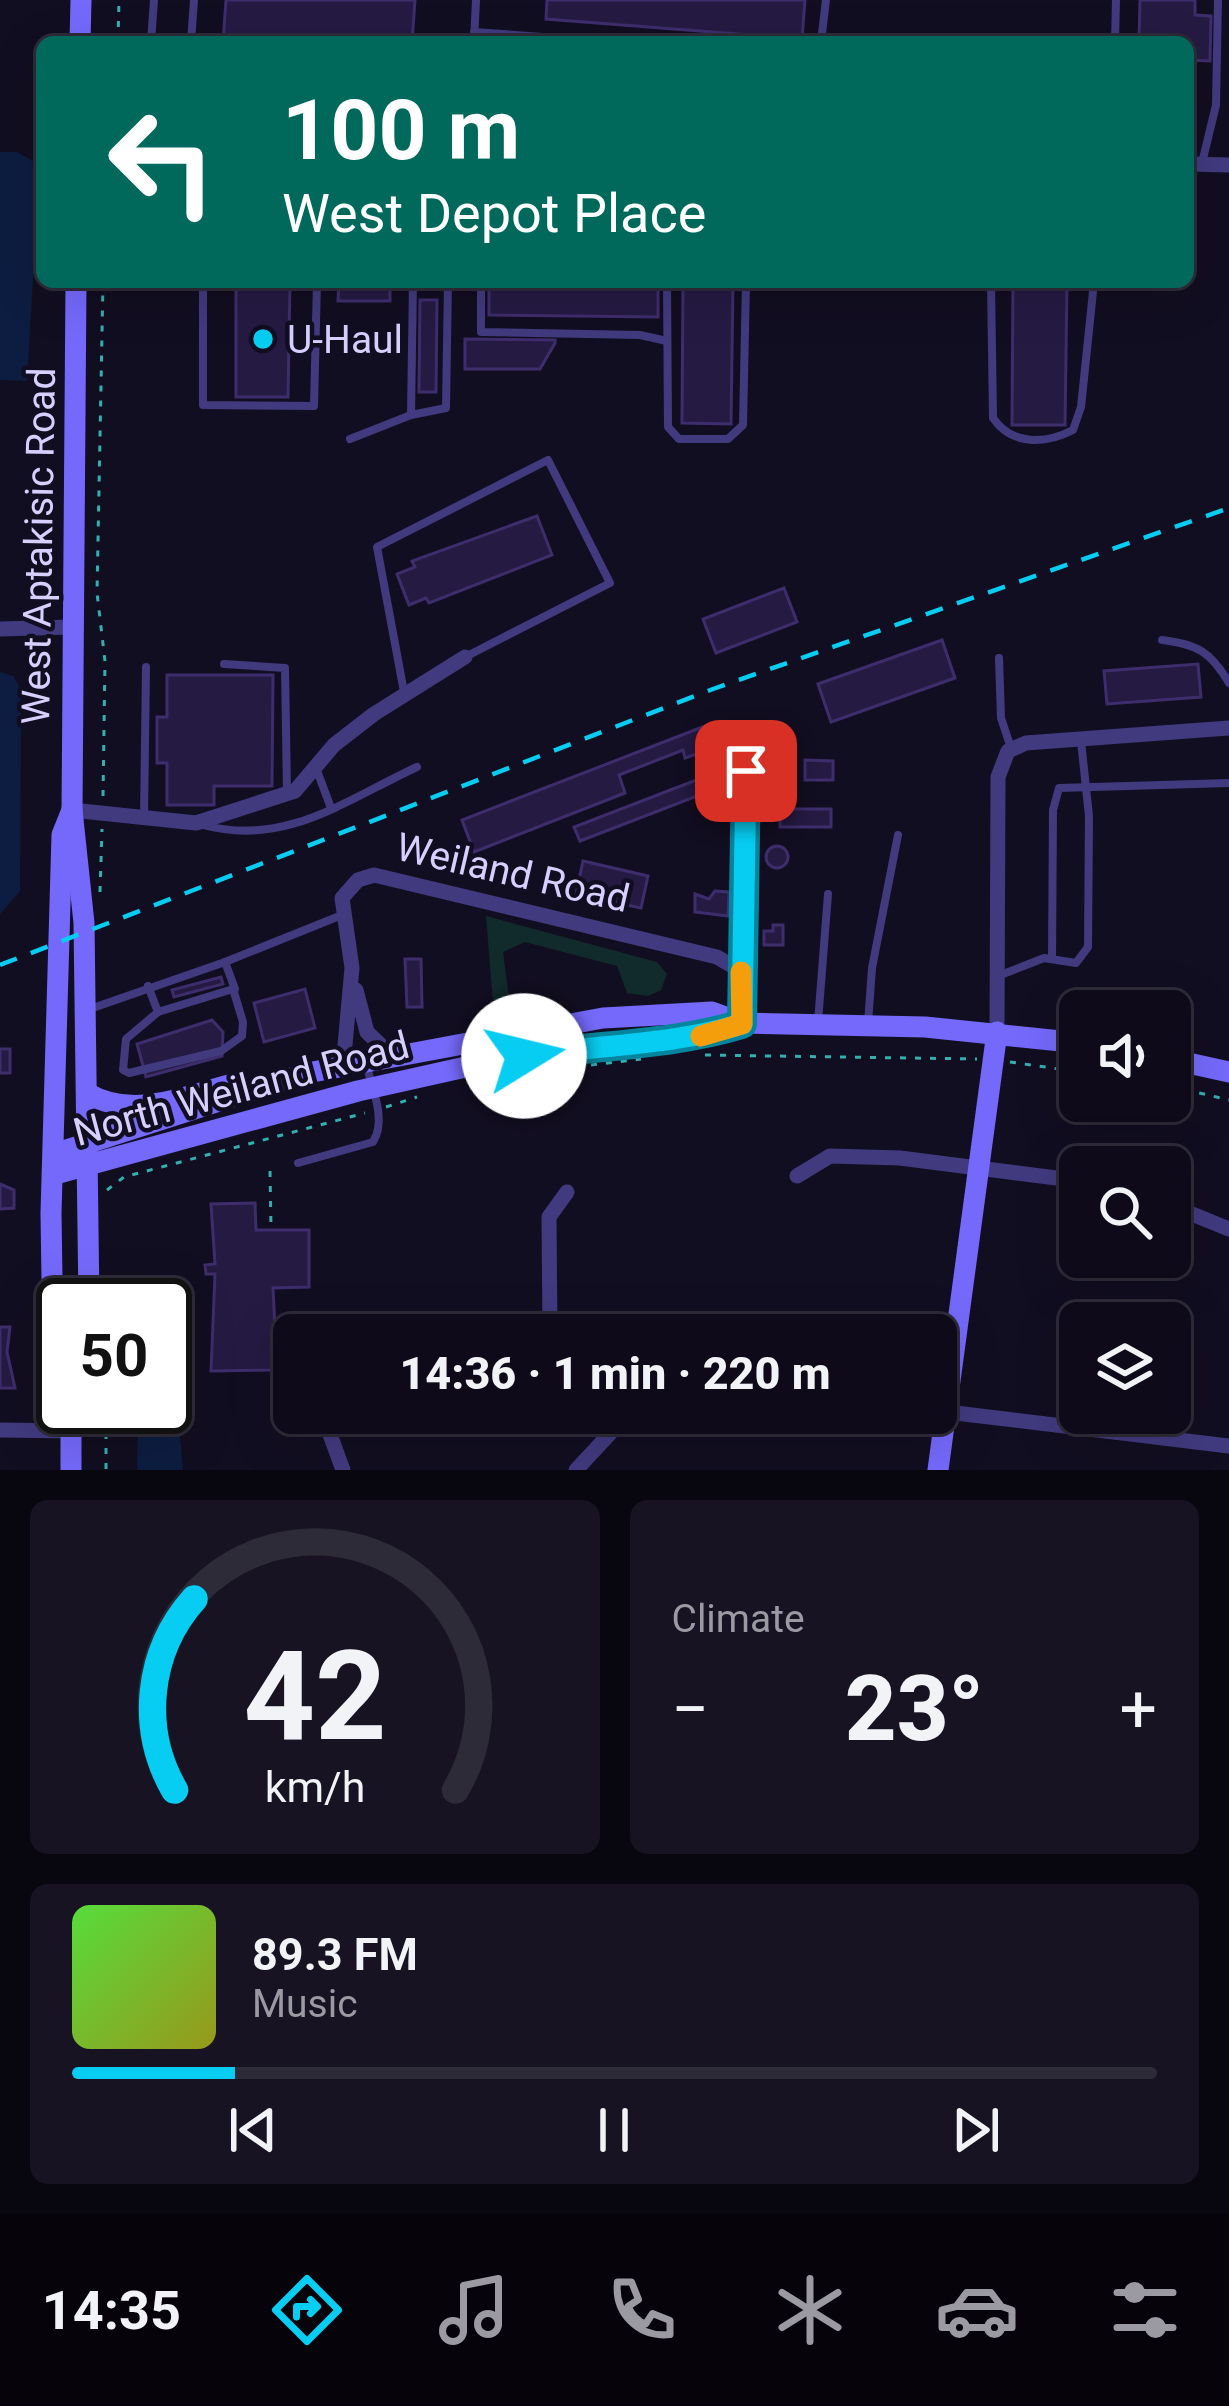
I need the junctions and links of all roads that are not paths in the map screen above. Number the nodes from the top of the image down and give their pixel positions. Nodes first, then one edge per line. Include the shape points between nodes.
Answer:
1 (81, 0) edge
2 (154, 0) edge
3 (194, 0) edge
4 (476, 0) edge
5 (826, 0) edge
6 (1116, 0) edge
7 (1218, 0) edge
8 (80, 36) edge
9 (151, 36) edge
10 (191, 36) edge
11 (474, 36) edge
12 (822, 36) edge
13 (1115, 36) edge
14 (1195, 165) edge
15 (1229, 165) edge
16 (76, 288) edge
17 (203, 288) edge
18 (317, 288) edge
19 (413, 288) edge
20 (448, 288) edge
21 (482, 288) edge
22 (667, 288) edge
23 (746, 288) edge
24 (991, 288) edge
25 (1093, 288) edge
26 (667, 341) junction
27 (411, 415) junction
28 (350, 439) dead end
29 (72, 627) junction
30 (0, 629) edge
31 (1162, 640) dead end
32 (465, 656) joint
33 (999, 658) dead end
34 (224, 664) dead end
35 (146, 667) dead end
36 (1229, 683) edge
37 (404, 695) junction
38 (1229, 728) edge
39 (1081, 739) junction
40 (1012, 749) junction
41 (315, 767) junction
42 (417, 767) dead end
43 (746, 771) dead end
44 (1086, 783) junction
45 (1229, 783) edge
46 (286, 793) junction
47 (331, 808) junction
48 (72, 810) junction
49 (144, 819) junction
50 (196, 823) junction
51 (898, 835) dead end
52 (828, 894) dead end
53 (343, 914) junction
54 (1052, 959) junction
55 (225, 962) junction
56 (352, 968) junction
57 (741, 971) junction
58 (997, 976) junction
59 (148, 986) junction
60 (233, 989) junction
61 (86, 1010) junction
62 (158, 1012) junction
63 (742, 1024) junction
64 (817, 1024) junction
65 (867, 1025) junction
66 (997, 1032) junction
67 (1059, 1040) edge
68 (394, 1058) junction
69 (367, 1064) junction
70 (1191, 1064) edge
71 (343, 1067) junction
72 (1229, 1072) edge
73 (87, 1093) junction
74 (375, 1098) junction
75 (86, 1156) junction
76 (298, 1163) dead end
77 (56, 1164) junction
78 (978, 1168) junction
79 (797, 1176) dead end
80 (1059, 1178) edge
81 (567, 1192) dead end
82 (1191, 1214) edge
83 (1229, 1229) edge
84 (52, 1278) edge
85 (88, 1278) edge
86 (550, 1314) edge
87 (955, 1314) edge
88 (957, 1413) edge
89 (0, 1430) edge
90 (36, 1430) edge
91 (71, 1434) edge
92 (330, 1434) edge
93 (939, 1434) edge
94 (604, 1435) edge
95 (1229, 1445) edge
96 (71, 1470) edge
97 (343, 1470) edge
98 (576, 1470) edge
99 (938, 1470) edge

1 - 8 main road
2 - 9 lane
3 - 10 lane
4 - 11 lane
5 - 12 lane
6 - 13 lane
7 - 14 lane via 1216,105
14 - 15 street
16 - 29 main road, West Aptakisic Road
17 - 18 lane via 203,405 314,406
19 - 27 lane
20 - 27 lane via 446,408
21 - 26 lane via 481,332
22 - 26 lane
23 - 26 lane via 738,436 671,433
24 - 25 lane via 993,418 1020,439 1052,440 1073,430 1081,407
27 - 28 lane
29 - 30 street
29 - 48 main road, West Aptakisic Road
31 - 36 lane via 1211,654
32 - 37 street
32 - 37 lane via 610,583 548,460 377,547
33 - 40 lane via 1001,718
34 - 46 lane via 285,668
35 - 49 lane
37 - 41 street
38 - 39 street
39 - 40 street
39 - 44 lane
40 - 58 street via 998,777
41 - 46 street
41 - 47 lane
42 - 47 lane
43 - 57 street
44 - 45 lane
44 - 54 lane via 1054,794
44 - 54 lane via 1088,947 1076,963
46 - 50 street
47 - 50 lane via 268,833
48 - 49 street
48 - 61 main road, West Aptakisic Road
48 - 77 main road, West Aptakisic Road via 62,835
49 - 50 street
51 - 65 lane
52 - 64 lane
53 - 55 lane
53 - 56 street
53 - 57 street, Weiland Road via 342,898 358,880 392,876 717,956
54 - 58 lane
55 - 59 lane
55 - 60 lane
56 - 68 street via 362,1022
56 - 71 street
57 - 63 street
58 - 66 street
59 - 61 lane
59 - 62 lane
60 - 62 lane
60 - 62 lane via 242,1036 221,1051 129,1073 121,1064 126,1039
61 - 73 main road, West Aptakisic Road
63 - 64 main road
63 - 68 main road, North Weiland Road via 712,1012 665,1012
63 - 74 main road, North Weiland Road via 699,1037 615,1042
64 - 65 main road
65 - 66 main road
66 - 67 main road
66 - 78 main road
68 - 69 main road, North Weiland Road
69 - 71 main road, North Weiland Road
69 - 74 lane
70 - 72 main road
71 - 73 main road via 312,1063 138,1108 108,1106
71 - 75 main road, North Weiland Road via 307,1072
73 - 75 main road, West Aptakisic Road
74 - 75 main road, North Weiland Road
74 - 76 lane via 373,1142
75 - 77 main road, North Weiland Road
75 - 85 main road, West Aptakisic Road
77 - 84 main road, West Aptakisic Road
78 - 79 street via 830,1156
78 - 80 street
78 - 87 main road
81 - 86 street via 549,1216
82 - 83 street
88 - 95 street
89 - 90 street
91 - 96 main road, West Aptakisic Road
92 - 97 street
93 - 99 main road
94 - 98 street

